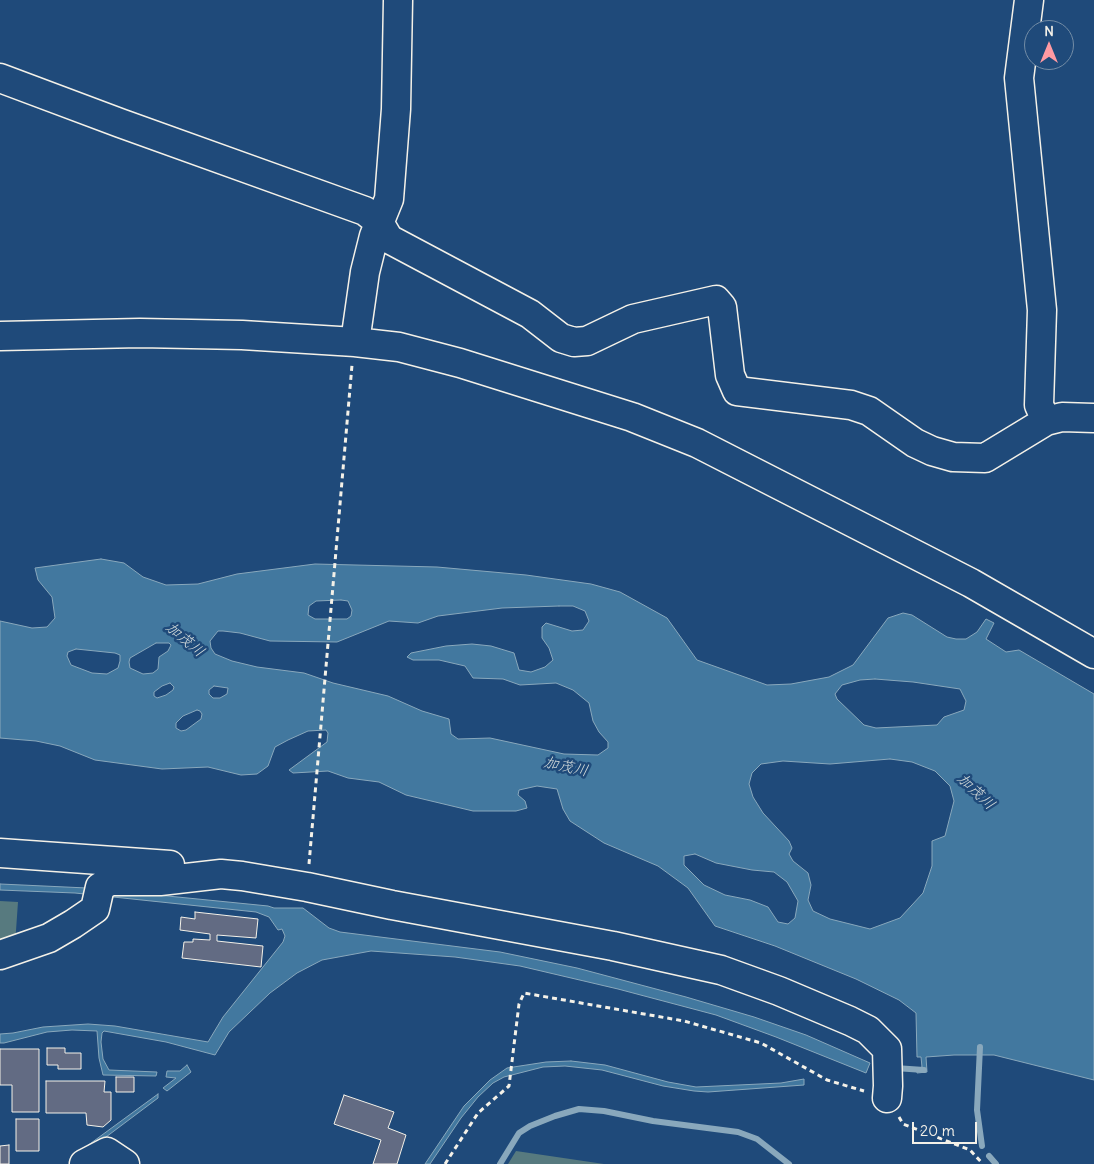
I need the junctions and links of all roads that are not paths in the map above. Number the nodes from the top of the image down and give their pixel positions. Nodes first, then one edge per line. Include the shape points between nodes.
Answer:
1 (398, 0) edge
2 (1029, 0) edge
3 (0, 78) edge
4 (379, 222) junction
5 (0, 336) edge
6 (354, 352) junction
7 (1094, 418) edge
8 (1046, 420) junction
9 (1094, 654) edge
10 (0, 853) edge
11 (221, 874) junction
12 (0, 955) edge
13 (886, 1098) road end
14 (84, 1164) edge
15 (125, 1164) edge

1 - 4 street via 396,109 389,199
2 - 8 street via 1019,78 1042,310 1039,405
3 - 4 street via 365,212
4 - 6 street via 365,272
4 - 8 street via 389,239 530,314 561,338 574,342 587,341 634,319 716,300 722,307 730,375 737,391 850,405 869,412 932,451 953,457 985,458
5 - 6 street via 242,335
6 - 9 street via 399,347 632,416 697,443 971,582
7 - 8 street via 1062,416
10 - 11 street via 182,865
11 - 12 street via 160,881 110,881 100,887 95,910 49,938
11 - 13 street via 307,887 721,970 780,990 868,1030 887,1049
14 - 15 street via 107,1152

